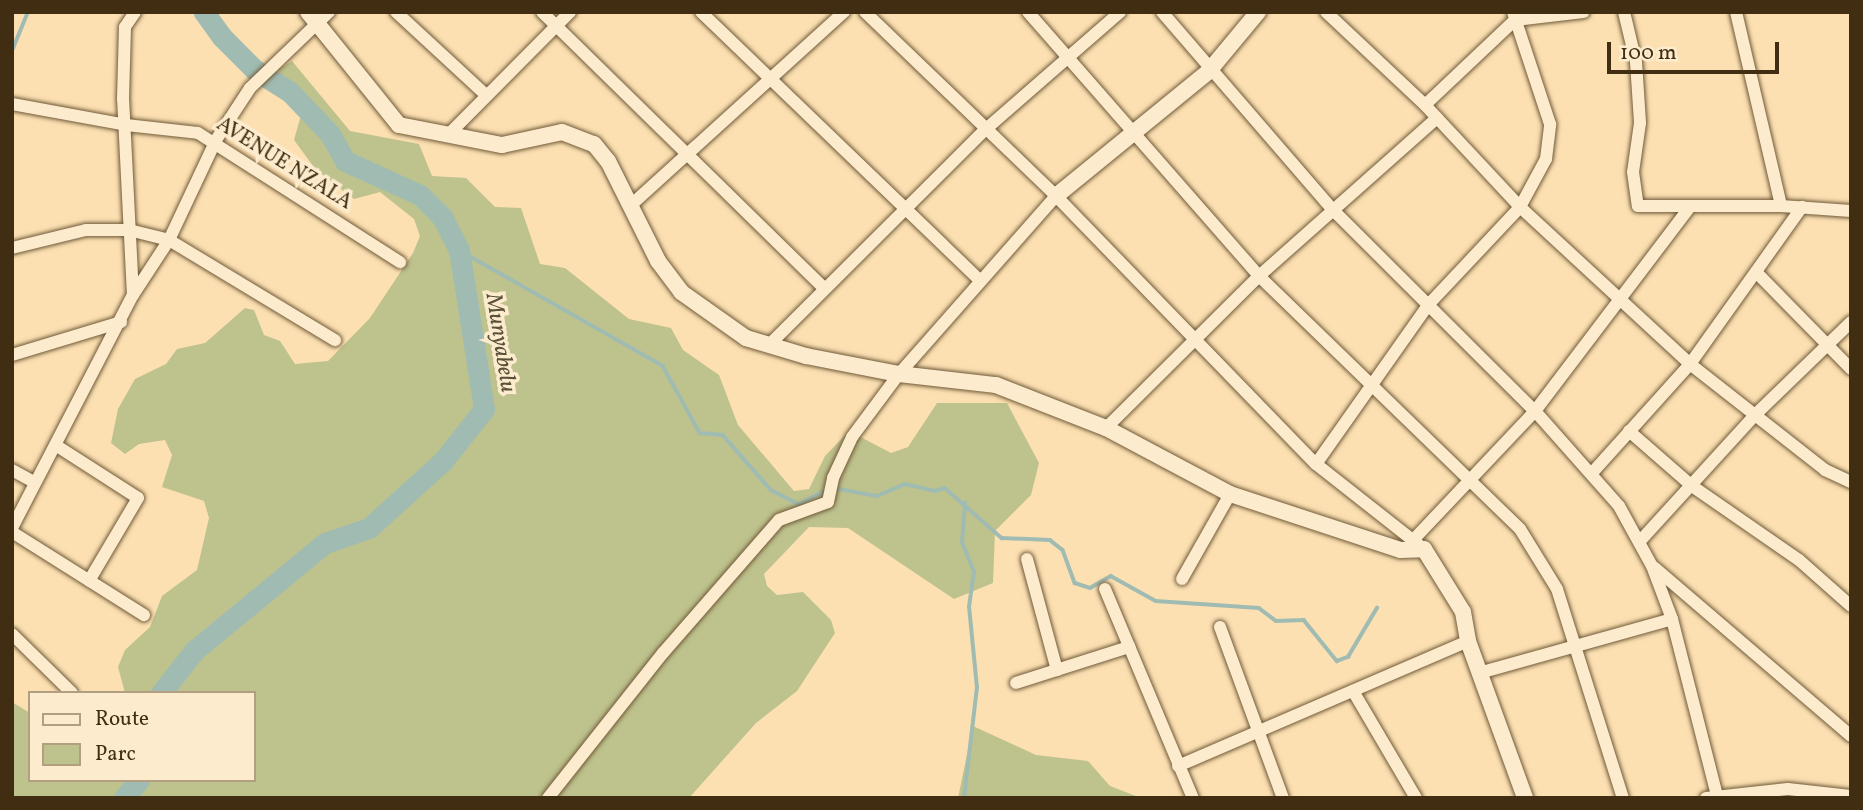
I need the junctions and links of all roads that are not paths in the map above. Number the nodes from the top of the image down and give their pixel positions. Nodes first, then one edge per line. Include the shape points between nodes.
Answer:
1 (135, 12) edge
2 (396, 12) edge
3 (542, 12) edge
4 (570, 12) edge
5 (701, 12) edge
6 (844, 12) edge
7 (865, 12) edge
8 (1028, 12) edge
9 (1120, 12) edge
10 (1162, 12) edge
11 (1258, 12) edge
12 (1326, 12) edge
13 (1584, 12) edge
14 (1624, 12) edge
15 (1736, 12) edge
16 (318, 16) edge
17 (1514, 16) edge
18 (556, 26) junction
19 (1067, 57) junction
20 (1209, 71) junction
21 (771, 80) junction
22 (485, 94) junction
23 (12, 104) edge
24 (1425, 105) junction
25 (1437, 118) junction
26 (126, 125) junction
27 (986, 129) junction
28 (1134, 135) junction
29 (447, 136) junction
30 (216, 140) junction
31 (688, 153) junction
32 (1056, 196) junction
33 (630, 206) junction
34 (1520, 206) junction
35 (1781, 206) junction
36 (1802, 207) junction
37 (1689, 208) junction
38 (908, 210) junction
39 (1333, 210) junction
40 (1851, 211) edge
41 (129, 230) junction
42 (169, 240) junction
43 (12, 248) edge
44 (400, 262) dead end
45 (1756, 272) junction
46 (1259, 276) junction
47 (978, 279) junction
48 (824, 288) junction
49 (133, 295) junction
50 (1620, 299) junction
51 (1429, 304) junction
52 (121, 322) junction
53 (1851, 322) edge
54 (335, 340) dead end
55 (1194, 340) junction
56 (1827, 344) junction
57 (768, 346) junction
58 (14, 350) edge
59 (1690, 364) junction
60 (1851, 369) edge
61 (899, 374) junction
62 (1369, 382) junction
63 (1535, 411) junction
64 (1755, 415) junction
65 (1106, 428) junction
66 (1629, 431) junction
67 (57, 446) junction
68 (1316, 464) junction
69 (12, 470) edge
70 (1592, 473) junction
71 (1470, 477) junction
72 (35, 482) junction
73 (1851, 482) edge
74 (1692, 485) junction
75 (1230, 494) junction
76 (12, 530) edge
77 (1640, 541) junction
78 (1420, 543) junction
79 (1027, 559) dead end
80 (1652, 566) junction
81 (1182, 579) dead end
82 (89, 581) junction
83 (1105, 589) dead end
84 (1851, 606) edge
85 (144, 615) dead end
86 (1672, 619) junction
87 (1220, 627) dead end
88 (12, 634) edge
89 (1468, 640) junction
90 (1577, 645) junction
91 (1129, 647) junction
92 (1057, 670) junction
93 (1479, 673) junction
94 (1016, 683) dead end
95 (70, 691) edge
96 (1353, 691) junction
97 (1258, 732) junction
98 (1851, 736) edge
99 (1178, 766) junction
100 (1851, 796) edge
101 (1711, 797) edge
102 (548, 798) edge
103 (1193, 798) edge
104 (1283, 798) edge
105 (1416, 798) edge
106 (1525, 798) edge
107 (1623, 798) edge

1 - 26 street via 124,27
2 - 22 street
3 - 18 street
4 - 18 street
5 - 21 street
6 - 21 street
7 - 27 street
8 - 19 street
9 - 19 street
10 - 20 street
11 - 20 street
12 - 24 street
13 - 17 street
14 - 37 street via 1636,62 1640,123 1633,172 1638,206
15 - 35 street
16 - 29 street via 399,125
16 - 30 street via 263,74
17 - 24 street
17 - 34 street via 1551,139 1546,159
18 - 22 street
18 - 31 street
19 - 27 street
19 - 28 street
20 - 28 street
20 - 39 street
21 - 31 street
21 - 38 street
22 - 29 street
23 - 26 street, AVENUE NZALA
24 - 25 street
25 - 34 street
25 - 39 street
26 - 30 street, AVENUE NZALA via 198,133
26 - 41 street
27 - 32 street
27 - 38 street
28 - 32 street
28 - 46 street
29 - 33 street via 502,145 562,132 594,144 608,161
30 - 42 street
30 - 44 street, AVENUE NZALA
31 - 33 street
31 - 48 street
32 - 47 street
32 - 55 street
33 - 57 street via 658,261 681,292 727,326
34 - 50 street
34 - 51 street
35 - 36 street
35 - 37 street
36 - 40 street
36 - 45 street
37 - 50 street
38 - 47 street
38 - 48 street
39 - 46 street
39 - 51 street
41 - 42 street
41 - 43 street via 86,230
41 - 49 street
42 - 49 street
42 - 54 street
45 - 56 street
45 - 59 street
46 - 55 street
46 - 62 street
47 - 61 street
48 - 57 street
49 - 52 street
50 - 59 street
50 - 63 street
51 - 62 street
51 - 63 street
52 - 58 street
52 - 67 street
53 - 56 street
55 - 65 street
55 - 68 street
56 - 60 street
56 - 64 street
57 - 61 street
59 - 64 street
59 - 66 street
61 - 65 street via 996,385
61 - 102 street via 852,437 833,478 828,502 779,520 663,653
62 - 68 street
62 - 71 street
63 - 70 street
63 - 71 street
64 - 73 street via 1825,470
64 - 74 street
65 - 75 street
66 - 70 street
66 - 74 street
67 - 72 street
67 - 82 street via 138,498
68 - 78 street
69 - 72 street
70 - 77 street
71 - 78 street
71 - 90 street via 1520,529 1557,589
72 - 76 street
74 - 77 street
74 - 84 street via 1798,560
75 - 78 street via 1400,550
75 - 81 street
76 - 82 street
77 - 80 street
78 - 89 street via 1463,612
79 - 92 street
80 - 86 street
80 - 98 street
82 - 85 street
83 - 91 street
86 - 90 street
86 - 101 street
87 - 97 street
88 - 95 street
89 - 93 street
89 - 96 street
90 - 93 street
90 - 107 street
91 - 92 street
91 - 99 street
92 - 94 street
93 - 106 street
96 - 97 street
96 - 105 street
97 - 99 street
97 - 104 street
99 - 103 street
100 - 101 street via 1788,789

